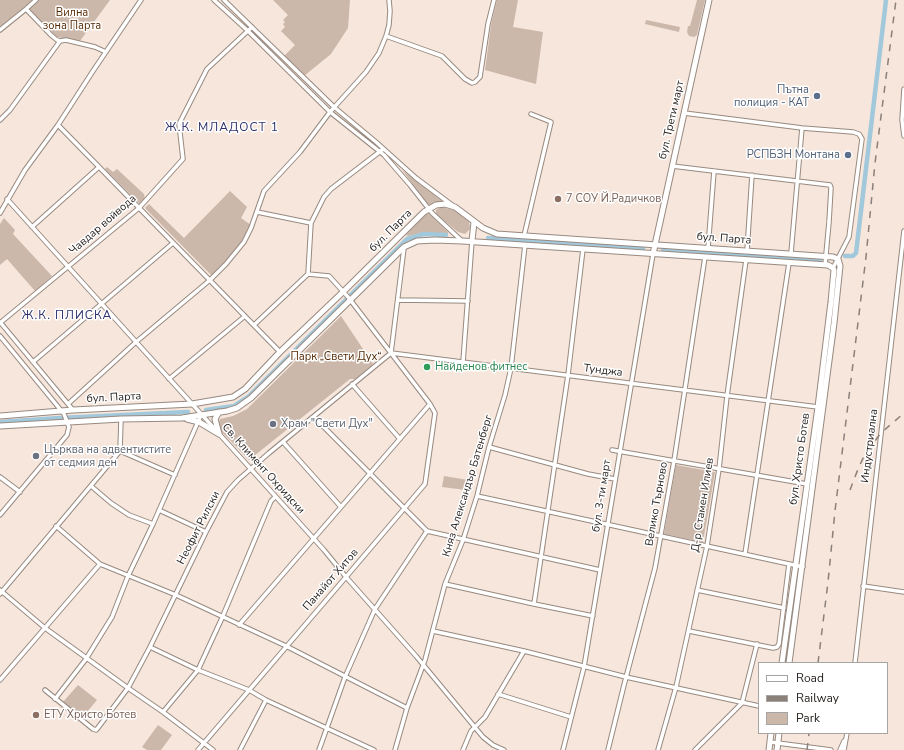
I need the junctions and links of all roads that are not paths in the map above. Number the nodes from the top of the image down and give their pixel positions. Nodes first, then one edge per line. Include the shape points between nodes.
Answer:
1 (36, 0) edge
2 (141, 0) edge
3 (214, 0) edge
4 (224, 0) edge
5 (389, 0) edge
6 (494, 0) edge
7 (709, 0) edge
8 (26, 9) junction
9 (252, 27) junction
10 (0, 30) edge
11 (248, 31) junction
12 (386, 36) junction
13 (60, 41) junction
14 (106, 52) junction
15 (904, 89) edge
16 (334, 107) junction
17 (330, 112) junction
18 (684, 113) junction
19 (531, 114) dead end
20 (0, 120) edge
21 (58, 125) junction
22 (802, 128) junction
23 (904, 136) edge
24 (384, 148) junction
25 (380, 152) junction
26 (672, 166) junction
27 (99, 167) junction
28 (714, 171) junction
29 (752, 175) junction
30 (798, 181) junction
31 (7, 199) junction
32 (455, 207) junction
33 (139, 208) junction
34 (428, 209) junction
35 (257, 212) junction
36 (0, 213) edge
37 (474, 222) junction
38 (311, 223) junction
39 (32, 227) junction
40 (473, 230) junction
41 (904, 230) edge
42 (524, 236) junction
43 (462, 241) junction
44 (472, 241) junction
45 (173, 243) junction
46 (654, 244) junction
47 (525, 245) junction
48 (404, 247) junction
49 (708, 248) junction
50 (583, 249) junction
51 (747, 251) junction
52 (652, 254) junction
53 (791, 254) junction
54 (826, 256) junction
55 (705, 257) junction
56 (838, 259) junction
57 (746, 260) junction
58 (789, 262) junction
59 (825, 265) junction
60 (68, 267) junction
61 (833, 268) junction
62 (308, 274) junction
63 (210, 280) junction
64 (344, 292) junction
65 (349, 299) junction
66 (398, 300) junction
67 (468, 301) junction
68 (101, 304) junction
69 (245, 316) junction
70 (0, 322) edge
71 (254, 325) junction
72 (0, 336) edge
73 (136, 342) junction
74 (280, 352) junction
75 (391, 353) junction
76 (33, 362) junction
77 (464, 362) junction
78 (511, 368) junction
79 (568, 376) junction
80 (169, 379) junction
81 (631, 383) junction
82 (352, 384) junction
83 (684, 390) junction
84 (727, 396) junction
85 (768, 401) junction
86 (68, 404) junction
87 (192, 404) junction
88 (430, 404) junction
89 (815, 407) junction
90 (73, 410) junction
91 (63, 412) junction
92 (219, 412) junction
93 (201, 415) junction
94 (0, 416) edge
95 (314, 416) junction
96 (182, 418) junction
97 (121, 419) junction
98 (67, 420) junction
99 (199, 422) junction
100 (0, 426) edge
101 (218, 434) junction
102 (400, 439) junction
103 (283, 442) junction
104 (489, 447) junction
105 (612, 450) dead end
106 (120, 451) junction
107 (620, 452) junction
108 (674, 461) junction
109 (554, 464) junction
110 (719, 469) junction
111 (250, 470) junction
112 (370, 474) junction
113 (175, 475) junction
114 (756, 475) junction
115 (0, 477) edge
116 (615, 479) junction
117 (807, 484) junction
118 (91, 486) junction
119 (20, 492) junction
120 (476, 496) junction
121 (276, 497) junction
122 (341, 507) junction
123 (404, 508) junction
124 (159, 510) junction
125 (547, 511) junction
126 (0, 515) edge
127 (153, 524) junction
128 (608, 524) junction
129 (56, 526) junction
130 (427, 531) junction
131 (206, 532) junction
132 (661, 536) junction
133 (314, 539) junction
134 (463, 540) junction
135 (707, 546) junction
136 (745, 554) junction
137 (540, 556) junction
138 (100, 564) junction
139 (789, 564) junction
140 (796, 565) junction
141 (803, 566) junction
142 (600, 570) junction
143 (128, 576) junction
144 (346, 578) junction
145 (446, 584) junction
146 (864, 586) junction
147 (697, 590) junction
148 (1, 592) edge
149 (904, 592) edge
150 (176, 595) junction
151 (534, 604) junction
152 (375, 609) junction
153 (786, 609) junction
154 (593, 616) junction
155 (222, 618) junction
156 (239, 625) junction
157 (45, 628) junction
158 (433, 631) junction
159 (689, 631) junction
160 (758, 644) junction
161 (286, 646) junction
162 (150, 647) junction
163 (524, 651) junction
164 (86, 659) junction
165 (782, 662) edge
166 (789, 662) edge
167 (855, 662) edge
168 (423, 664) junction
169 (584, 667) junction
170 (198, 670) junction
171 (345, 677) junction
172 (626, 677) junction
173 (0, 680) edge
174 (676, 687) junction
175 (128, 688) junction
176 (44, 690) dead end
177 (249, 690) junction
178 (498, 694) junction
179 (55, 699) junction
180 (266, 700) junction
181 (742, 703) junction
182 (758, 706) edge
183 (407, 708) junction
184 (163, 712) junction
185 (571, 717) junction
186 (474, 727) junction
187 (328, 729) junction
188 (771, 734) edge
189 (779, 734) edge
190 (846, 734) edge
191 (204, 742) junction
192 (770, 742) junction
193 (778, 743) junction
194 (816, 748) junction
195 (198, 750) edge
196 (213, 750) edge
197 (240, 750) edge
198 (319, 750) edge
199 (374, 750) edge
200 (395, 750) edge
201 (463, 750) edge
202 (504, 750) edge
203 (563, 750) edge
204 (608, 750) edge
205 (658, 750) edge
206 (695, 750) edge
207 (769, 750) edge
208 (777, 750) edge
209 (822, 750) edge
210 (831, 750) edge
211 (840, 750) edge
212 (844, 750) edge

1 - 8 street
2 - 14 street
3 - 11 street
4 - 9 street
5 - 12 street via 390,18
6 - 12 street via 480,77 475,82 466,79 442,56
7 - 18 main road, бул. Трети март
8 - 10 street
8 - 13 street
9 - 11 street, Чавдар войвода
9 - 16 street
11 - 17 street
11 - 33 street, Чавдар войвода via 207,69 179,124 182,159
12 - 16 street via 366,72
13 - 14 street via 95,46
13 - 20 street
14 - 21 street
15 - 23 street
16 - 17 street
16 - 24 street
17 - 25 street
17 - 35 street via 303,149 264,191
18 - 22 street
18 - 26 main road, бул. Трети март
19 - 42 street via 551,122
21 - 27 street
21 - 31 street
22 - 30 street
22 - 56 street, бул. Христо Ботев via 853,132 861,136 850,237
24 - 25 street
24 - 32 street via 416,178
25 - 34 street
25 - 38 street via 324,197
26 - 28 street
26 - 46 main road, бул. Трети март
27 - 33 street
27 - 39 street
28 - 29 street
28 - 49 street
29 - 30 street
29 - 51 street
30 - 53 street
30 - 54 street via 828,184 831,187
31 - 36 street
31 - 39 street, Св. Климент Охридски
32 - 34 main road, бул. Парта via 441,204
32 - 37 main road, бул. Парта
33 - 45 street
33 - 60 street, Чавдар войвода
34 - 43 street
34 - 64 main road, бул. Парта
35 - 38 street
35 - 63 street via 244,242
37 - 40 main road
37 - 42 main road, бул. Парта via 492,233
38 - 62 street
39 - 60 street, Св. Климент Охридски
40 - 43 main road
40 - 44 main road
41 - 146 street, Индустриална
42 - 46 main road, бул. Парта
43 - 44 main road, бул. Парта
43 - 48 main road, бул. Парта via 428,240
44 - 47 main road, бул. Парта
44 - 67 street
45 - 63 street
45 - 68 street
46 - 49 main road, бул. Парта
46 - 52 main road, бул. 3-ти март
47 - 50 main road, бул. Парта
47 - 78 street, Княз Александър Батенберг
48 - 65 main road, бул. Парта
48 - 66 street
49 - 51 main road, бул. Парта
50 - 52 main road, бул. Парта
50 - 79 street
51 - 53 main road, бул. Парта
52 - 55 main road, бул. Парта
52 - 81 street, бул. 3-ти март
53 - 54 main road, бул. Парта
54 - 56 main road, бул. Парта
54 - 59 street
55 - 57 main road, бул. Парта
55 - 83 street, Велико Търново
56 - 61 street, бул. Христо Ботев
56 - 141 main road, бул. Христо Ботев via 840,267 834,323
57 - 58 main road, бул. Парта
57 - 84 street, Д-р Стамен Илиев
58 - 59 main road, бул. Парта
58 - 85 street
59 - 61 main road, бул. Парта
60 - 68 street, Св. Климент Охридски
60 - 70 street, Чавдар войвода
61 - 89 main road, бул. Христо Ботев
62 - 64 street via 328,276
62 - 71 street
63 - 69 street
63 - 73 street
64 - 65 street
64 - 74 main road, бул. Парта
65 - 75 street
65 - 92 main road, бул. Парта via 251,398 237,408
66 - 67 street
66 - 75 street
67 - 77 street
68 - 73 street, Св. Климент Охридски
68 - 76 street
69 - 71 street
69 - 80 street
70 - 76 street
71 - 74 street
72 - 91 street
73 - 80 street, Св. Климент Охридски
73 - 86 street
74 - 87 main road, бул. Парта via 240,394
75 - 77 street, Тунджа
75 - 82 street, Неофит Рилски
75 - 88 street
76 - 86 street
77 - 78 street, Тунджа
78 - 79 street, Тунджа
78 - 104 street, Княз Александър Батенберг
79 - 81 street, Тунджа
79 - 109 street
80 - 87 street, Св. Климент Охридски
81 - 83 street, Тунджа
81 - 107 street, бул. 3-ти март
82 - 95 street, Неофит Рилски
82 - 102 street
83 - 84 street, Тунджа
83 - 108 street, Велико Търново
84 - 85 street, Тунджа
84 - 110 street, Д-р Стамен Илиев
85 - 89 street, Тунджа
85 - 114 street
86 - 90 street
87 - 90 main road, бул. Парта
87 - 93 street, Св. Климент Охридски
88 - 102 street
88 - 123 street, Панайот Хитов via 434,413 425,482
89 - 117 main road, бул. Христо Ботев
90 - 91 main road, бул. Парта
91 - 94 main road, бул. Парта
91 - 98 street
92 - 93 main road, бул. Парта
92 - 101 main road via 215,419
93 - 96 main road, бул. Парта
93 - 99 street
93 - 101 street, Св. Климент Охридски
95 - 103 street, Неофит Рилски
95 - 112 street
96 - 97 main road, бул. Парта
96 - 99 main road
97 - 98 main road, бул. Парта
97 - 106 street
98 - 100 main road, бул. Парта
98 - 119 street via 67,435
99 - 101 main road
99 - 113 street
101 - 111 street, Св. Климент Охридски
102 - 112 street
103 - 111 street, Неофит Рилски
103 - 122 street
104 - 109 street
104 - 120 street, Княз Александър Батенберг
105 - 107 street
106 - 113 street
106 - 118 street
107 - 108 street
107 - 116 street, бул. 3-ти март
108 - 110 street
108 - 132 street, Велико Търново
109 - 116 street
109 - 125 street
110 - 114 street
110 - 135 street, Д-р Стамен Илиев
111 - 121 street, Св. Климент Охридски
111 - 131 street, Неофит Рилски via 227,492
112 - 122 street
112 - 123 street
113 - 124 street
114 - 117 street
114 - 136 street
115 - 119 street
116 - 128 street, бул. 3-ти март
117 - 140 main road, бул. Христо Ботев
118 - 127 street via 129,515
118 - 129 street
119 - 126 street
120 - 125 street
120 - 134 street, Княз Александър Батенберг
121 - 133 street, Св. Климент Охридски
121 - 155 street via 271,501
122 - 133 street
123 - 130 street
123 - 144 street, Панайот Хитов
124 - 127 street
124 - 131 street
125 - 128 street
125 - 137 street
127 - 143 street
128 - 132 street
128 - 142 street, бул. 3-ти март
129 - 138 street
129 - 148 street
130 - 134 street
130 - 152 street
131 - 150 street, Неофит Рилски
132 - 135 street
132 - 172 street, Велико Търново
133 - 144 street, Св. Климент Охридски
133 - 156 street
134 - 137 street
134 - 145 street, Княз Александър Батенберг
135 - 136 street
135 - 147 street, Д-р Стамен Илиев
136 - 139 street
137 - 142 street
137 - 151 street
138 - 143 street
138 - 157 street
139 - 140 street
139 - 153 street
140 - 141 street
140 - 153 main road, бул. Христо Ботев
141 - 166 main road, бул. Христо Ботев
142 - 154 street, бул. 3-ти март
143 - 150 street
143 - 164 street via 112,617
144 - 152 street, Св. Климент Охридски
144 - 161 street, Панайот Хитов
145 - 151 street
145 - 158 street, Княз Александър Батенберг
146 - 149 street
146 - 167 street, Индустриална
147 - 153 street
147 - 159 street, Д-р Стамен Илиев
148 - 157 street
150 - 155 street
150 - 162 street, Неофит Рилски
151 - 154 street
152 - 168 street, Св. Климент Охридски
152 - 171 street
153 - 160 street via 777,647
153 - 165 main road, бул. Христо Ботев
154 - 169 street, бул. 3-ти март
155 - 156 street
155 - 170 street
156 - 161 street
157 - 164 street
157 - 173 street
158 - 163 street
158 - 168 street, Княз Александър Батенберг
159 - 160 street
159 - 174 street, Д-р Стамен Илиев
160 - 181 street
161 - 171 street
161 - 177 street, Панайот Хитов
162 - 170 street
162 - 175 street, Неофит Рилски
163 - 169 street
163 - 178 street
164 - 175 street
164 - 179 street
168 - 183 street, Княз Александър Батенберг
168 - 186 street, Св. Климент Охридски
169 - 172 street
169 - 185 street, бул. 3-ти март
170 - 177 street
170 - 184 street
171 - 183 street
171 - 187 street
172 - 174 street
172 - 204 street, Велико Търново
174 - 181 street
174 - 205 street, Д-р Стамен Илиев
175 - 179 street, Неофит Рилски via 96,730
175 - 184 street
176 - 179 street
177 - 180 street
177 - 191 street, Панайот Хитов
178 - 185 street
178 - 186 street via 484,717
180 - 187 street
180 - 197 street
181 - 182 street
181 - 206 street
183 - 200 street, Княз Александър Батенберг
184 - 191 street
185 - 203 street, бул. 3-ти март
186 - 201 street
186 - 202 street, Св. Климент Охридски via 493,745
187 - 198 street
187 - 199 street
188 - 192 main road
189 - 193 main road
190 - 211 street
190 - 212 street
191 - 195 street, Панайот Хитов
191 - 196 street
192 - 193 street
192 - 207 main road
193 - 194 street
193 - 208 main road
194 - 209 street
194 - 210 street

